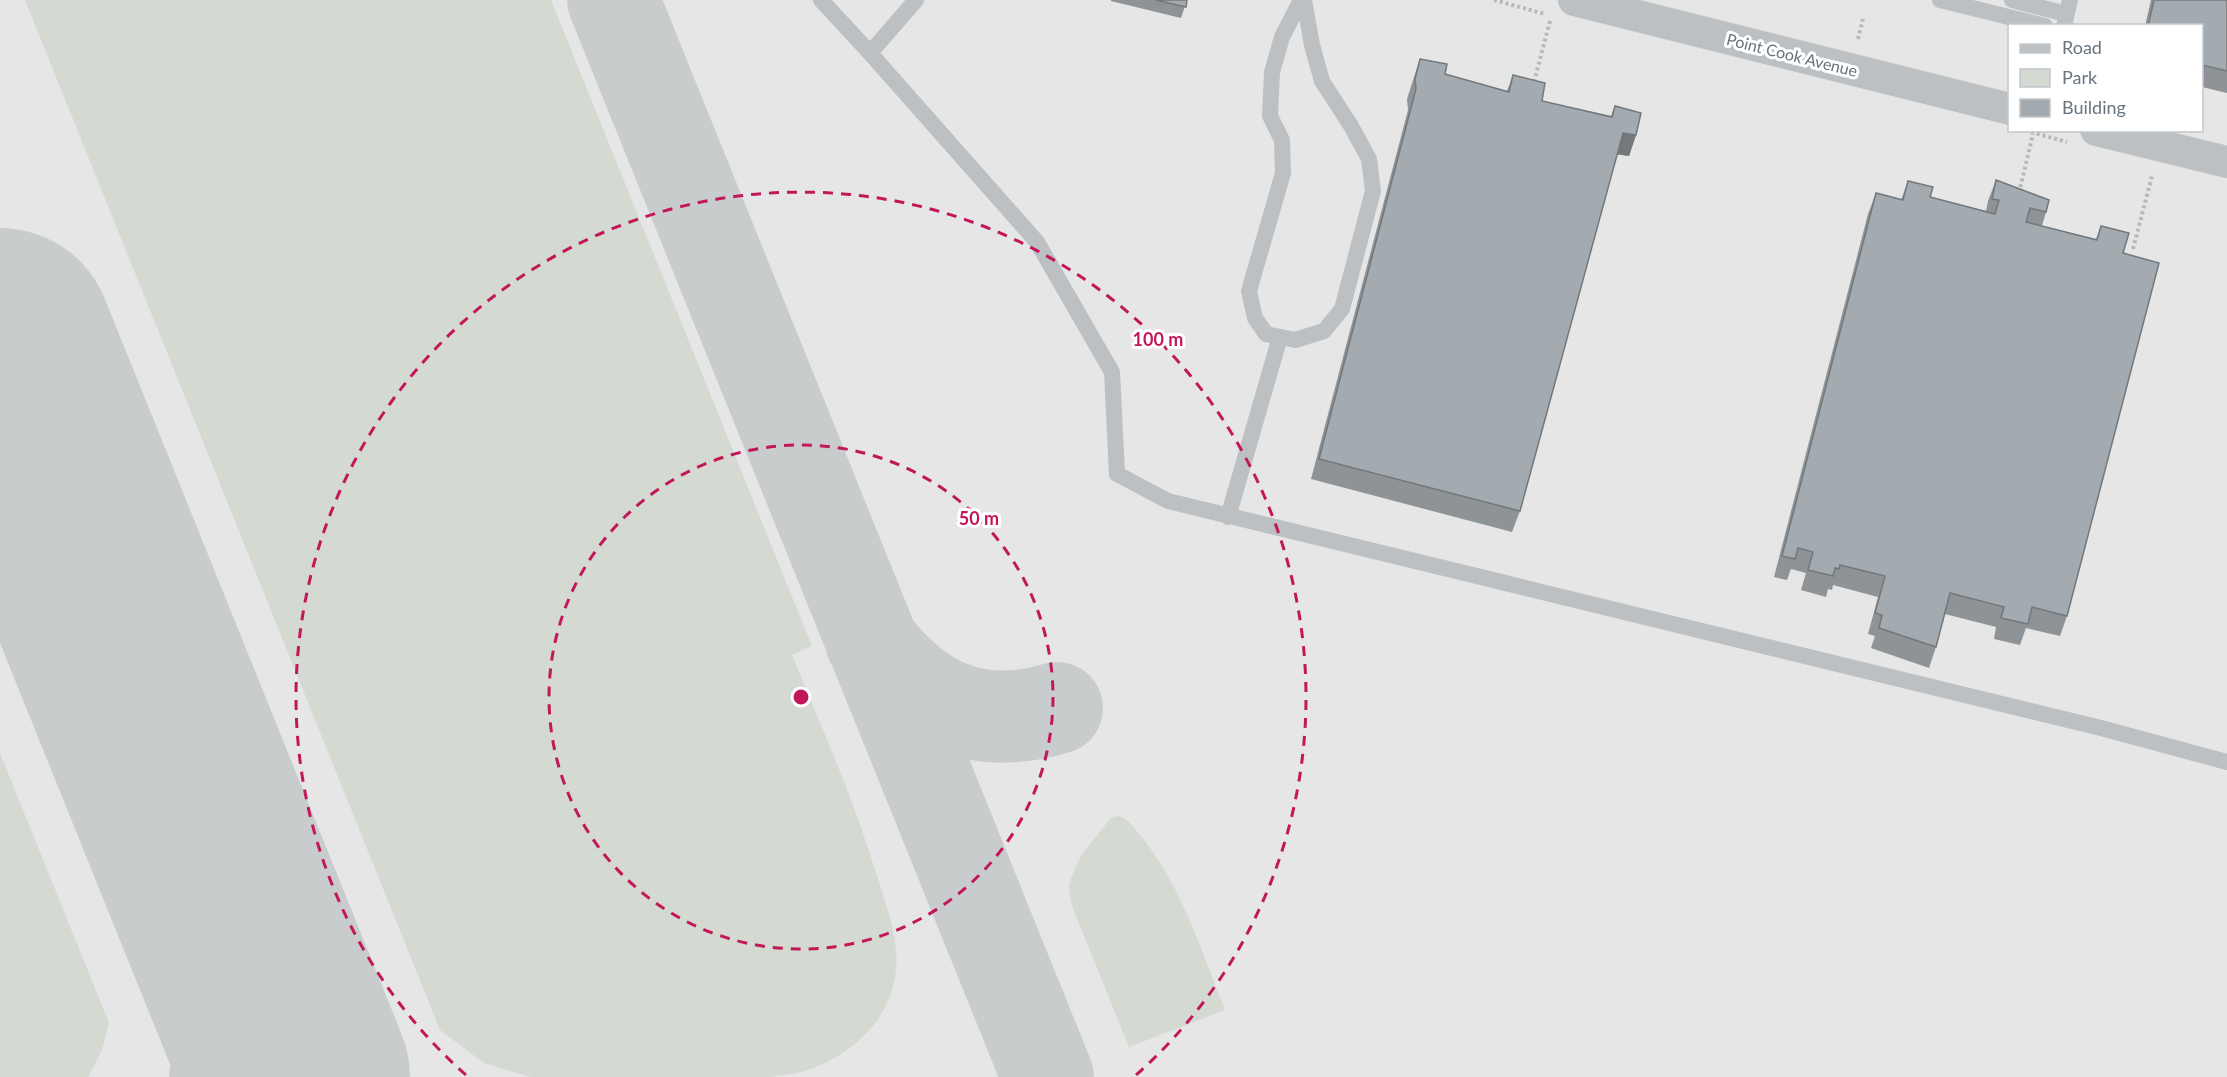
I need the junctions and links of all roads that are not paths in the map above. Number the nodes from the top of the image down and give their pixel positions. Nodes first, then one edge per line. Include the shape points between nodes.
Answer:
1 (821, 0) edge
2 (916, 0) edge
3 (1303, 0) edge
4 (1940, 0) edge
5 (2012, 0) edge
6 (1563, 8) edge
7 (2067, 13) edge
8 (2037, 24) edge
9 (870, 53) junction
10 (2008, 109) edge
11 (2104, 132) edge
12 (2227, 162) edge
13 (1280, 338) junction
14 (1228, 517) junction
15 (2227, 762) edge

1 - 9 lane
2 - 9 lane
3 - 13 lane via 1282,37 1272,72 1270,116 1282,140 1284,173 1249,291 1255,318 1266,334
3 - 13 lane via 1322,81 1369,159 1373,191 1342,309 1324,331 1295,340
4 - 8 lane
5 - 7 lane
6 - 10 street, Point Cook Avenue
9 - 14 lane via 1037,242 1112,372 1117,474 1168,501
11 - 12 street
13 - 14 lane
14 - 15 lane via 2101,728

